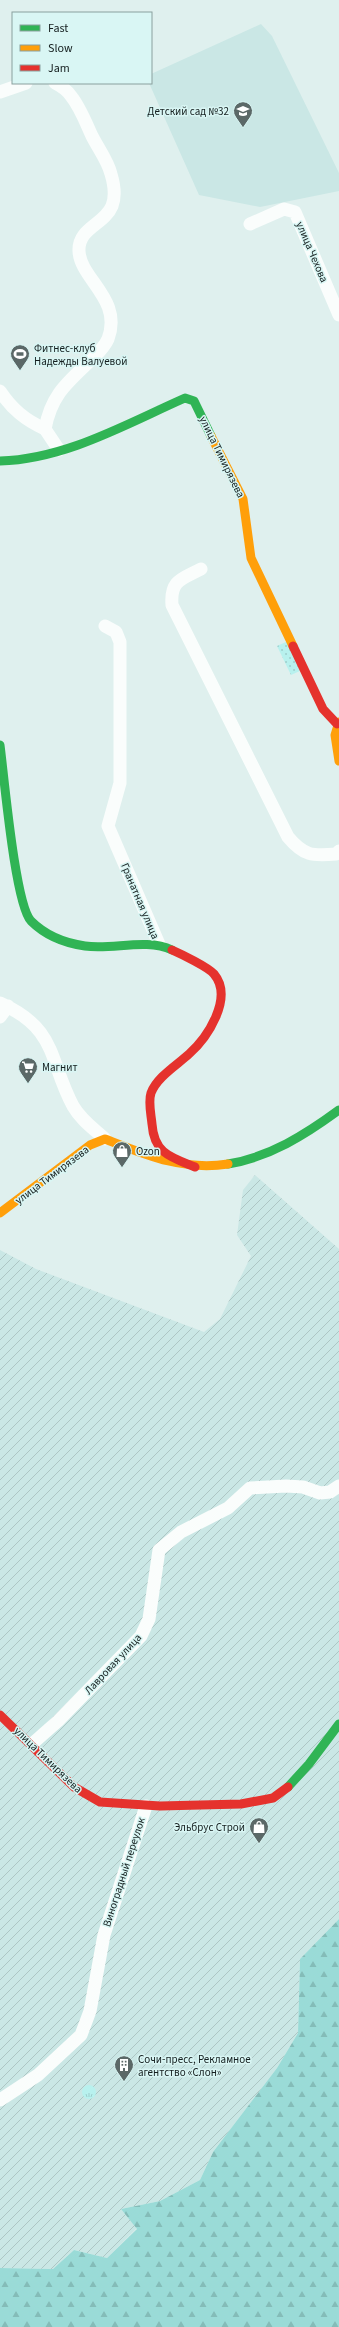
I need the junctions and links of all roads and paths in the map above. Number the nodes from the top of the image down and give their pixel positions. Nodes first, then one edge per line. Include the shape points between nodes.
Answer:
1 (23, 84) edge
2 (57, 84) edge
3 (0, 92) edge
4 (250, 224) dead end
5 (339, 315) edge
6 (0, 391) edge
7 (44, 428) junction
8 (59, 450) junction
9 (0, 461) edge
10 (201, 569) dead end
11 (105, 626) dead end
12 (338, 723) edge
13 (0, 745) edge
14 (339, 761) edge
15 (339, 851) edge
16 (159, 944) junction
17 (3, 1009) edge
18 (339, 1110) edge
19 (105, 1139) junction
20 (196, 1167) junction
21 (0, 1213) edge
22 (339, 1486) edge
23 (0, 1715) edge
24 (339, 1724) edge
25 (32, 1744) junction
26 (146, 1806) junction
27 (0, 2100) edge

1 - 3 street
2 - 7 street via 72,96 111,173 115,191 112,206 104,218 85,232 80,240 79,251 81,261 104,297 110,316 108,340 57,393
4 - 5 street, улица Чехова via 284,208 295,212
6 - 7 street via 9,405 29,422
7 - 8 street
8 - 9 street, улица Тимирязева via 41,457
8 - 12 street, улица Тимирязева via 185,398 194,400 243,499 251,558 323,709
10 - 15 street via 177,581 171,592 172,605 288,837 300,851 315,856 336,854
11 - 16 street, Гранатная улица via 116,632 120,642 120,784 108,826
12 - 14 street, улица Тимирязева via 335,742
13 - 16 street, Гранатная улица via 20,896 30,920 54,939 84,946 109,948
16 - 20 street via 214,974 221,992 218,1013 210,1030 190,1053 164,1076 150,1100 150,1124 158,1147 173,1158
17 - 19 street via 36,1025 49,1045 73,1107 85,1122
18 - 20 street via 316,1128 257,1158 231,1166
19 - 20 street via 170,1163
19 - 21 street, улица Тимирязева via 90,1145
22 - 25 street, Лавровая улица via 330,1492 320,1493 304,1487 250,1488 228,1508 181,1532 159,1550 149,1619 141,1636
23 - 25 street, улица Тимирязева
24 - 26 street, Виноградный переулок via 291,1785 272,1799 242,1805
25 - 26 street, улица Тимирязева via 85,1795 101,1802
26 - 27 street, Виноградный переулок via 104,1935 90,2010 81,2035 38,2075

